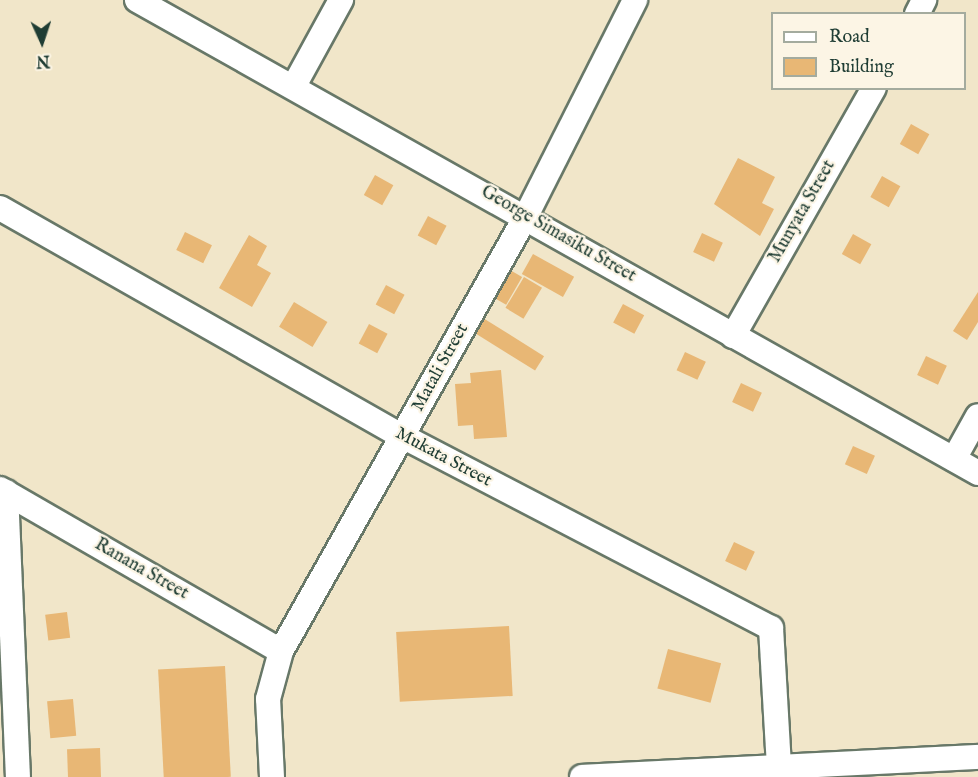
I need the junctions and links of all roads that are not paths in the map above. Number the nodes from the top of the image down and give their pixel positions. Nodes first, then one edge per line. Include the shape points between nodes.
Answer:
1 (137, 0) edge
2 (341, 0) edge
3 (635, 0) edge
4 (295, 84) junction
5 (873, 90) edge
6 (0, 208) edge
7 (526, 216) junction
8 (733, 336) junction
9 (978, 416) edge
10 (402, 436) junction
11 (954, 459) junction
12 (978, 473) edge
13 (3, 491) edge
14 (281, 651) junction
15 (978, 757) edge
16 (779, 767) junction
17 (18, 777) edge
18 (272, 777) edge
19 (582, 777) edge

1 - 4 street, George Simasiku Street
2 - 4 street
3 - 7 street, Matali Street
4 - 7 street, George Simasiku Street
5 - 8 street, Munyata Street
6 - 10 street, Mukata Street
7 - 8 street, George Simasiku Street
7 - 10 street, Matali Street
8 - 11 street, George Simasiku Street
9 - 11 street
10 - 14 street, Matali Street
10 - 16 street, Mukata Street via 771,628
11 - 12 street, George Simasiku Street
13 - 14 street, Ranana Street
13 - 17 street
14 - 18 street, Matali Street via 268,699
15 - 16 street
16 - 19 street

